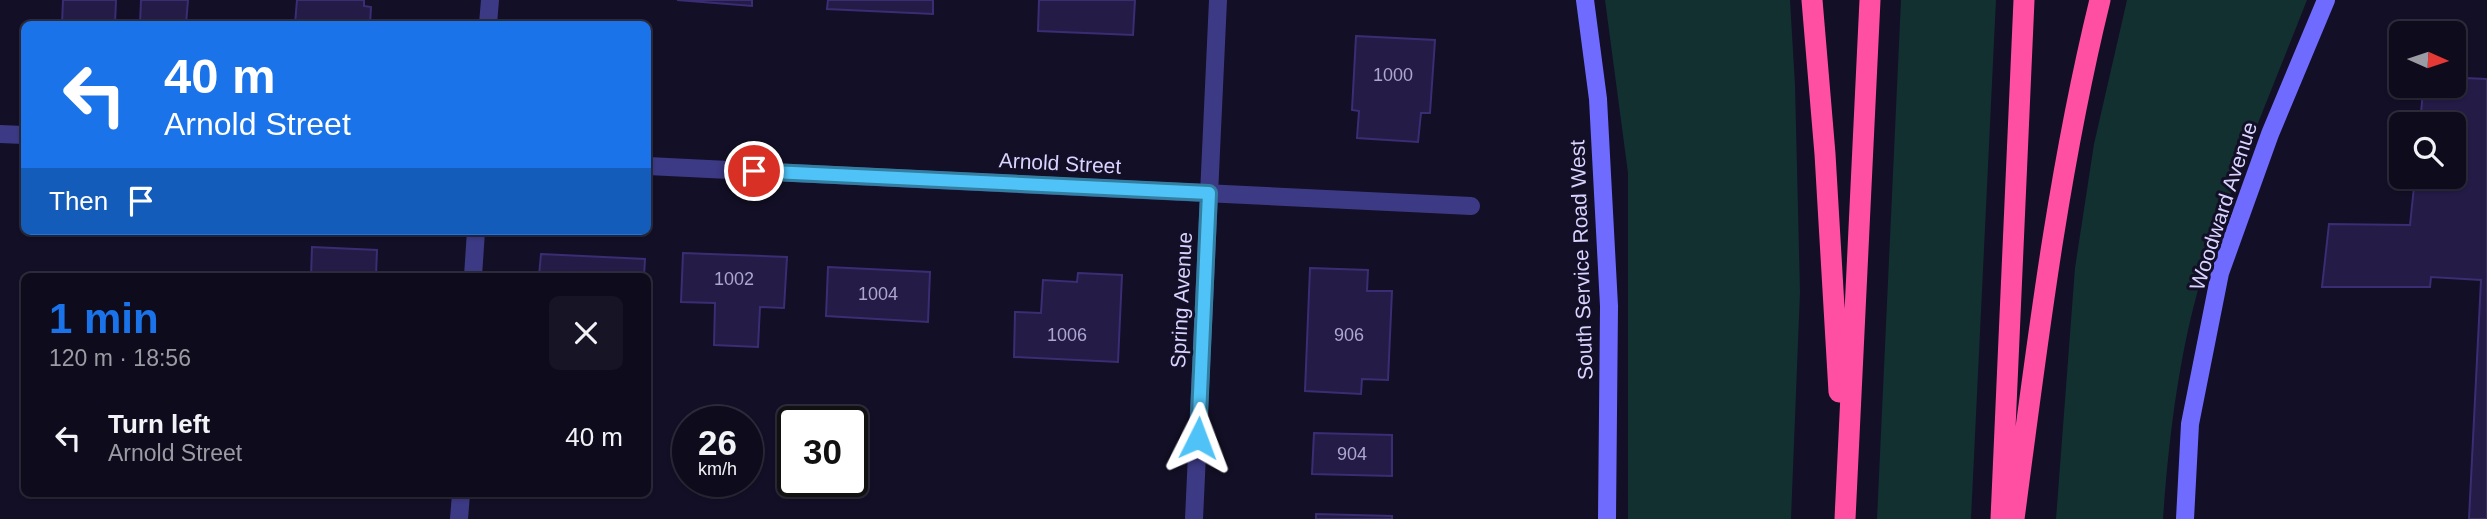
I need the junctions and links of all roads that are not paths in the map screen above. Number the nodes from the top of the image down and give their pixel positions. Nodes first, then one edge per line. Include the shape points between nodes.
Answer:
1 (490, 0) edge
2 (1218, 0) edge
3 (1585, 0) edge
4 (1812, 0) edge
5 (1870, 0) edge
6 (2024, 0) edge
7 (2100, 0) edge
8 (2326, 0) edge
9 (488, 21) edge
10 (0, 134) edge
11 (21, 135) edge
12 (651, 166) edge
13 (1209, 193) junction
14 (1471, 206) dead end
15 (476, 235) edge
16 (473, 273) edge
17 (461, 497) edge
18 (1845, 508) edge
19 (459, 519) edge
20 (1194, 519) edge
21 (1607, 519) edge
22 (2001, 519) edge
23 (2014, 519) edge
24 (2185, 519) edge

1 - 9 street
2 - 13 street, Spring Avenue
3 - 21 main road, South Service Road West via 1598,99 1609,306
4 - 18 highway
5 - 18 highway
6 - 22 highway
7 - 23 highway via 2048,263
8 - 24 main road, Woodward Avenue via 2270,134 2220,273 2190,424
10 - 11 street
12 - 13 street, Arnold Street
13 - 14 street, Arnold Street
13 - 20 street, Spring Avenue
15 - 16 street
17 - 19 street

